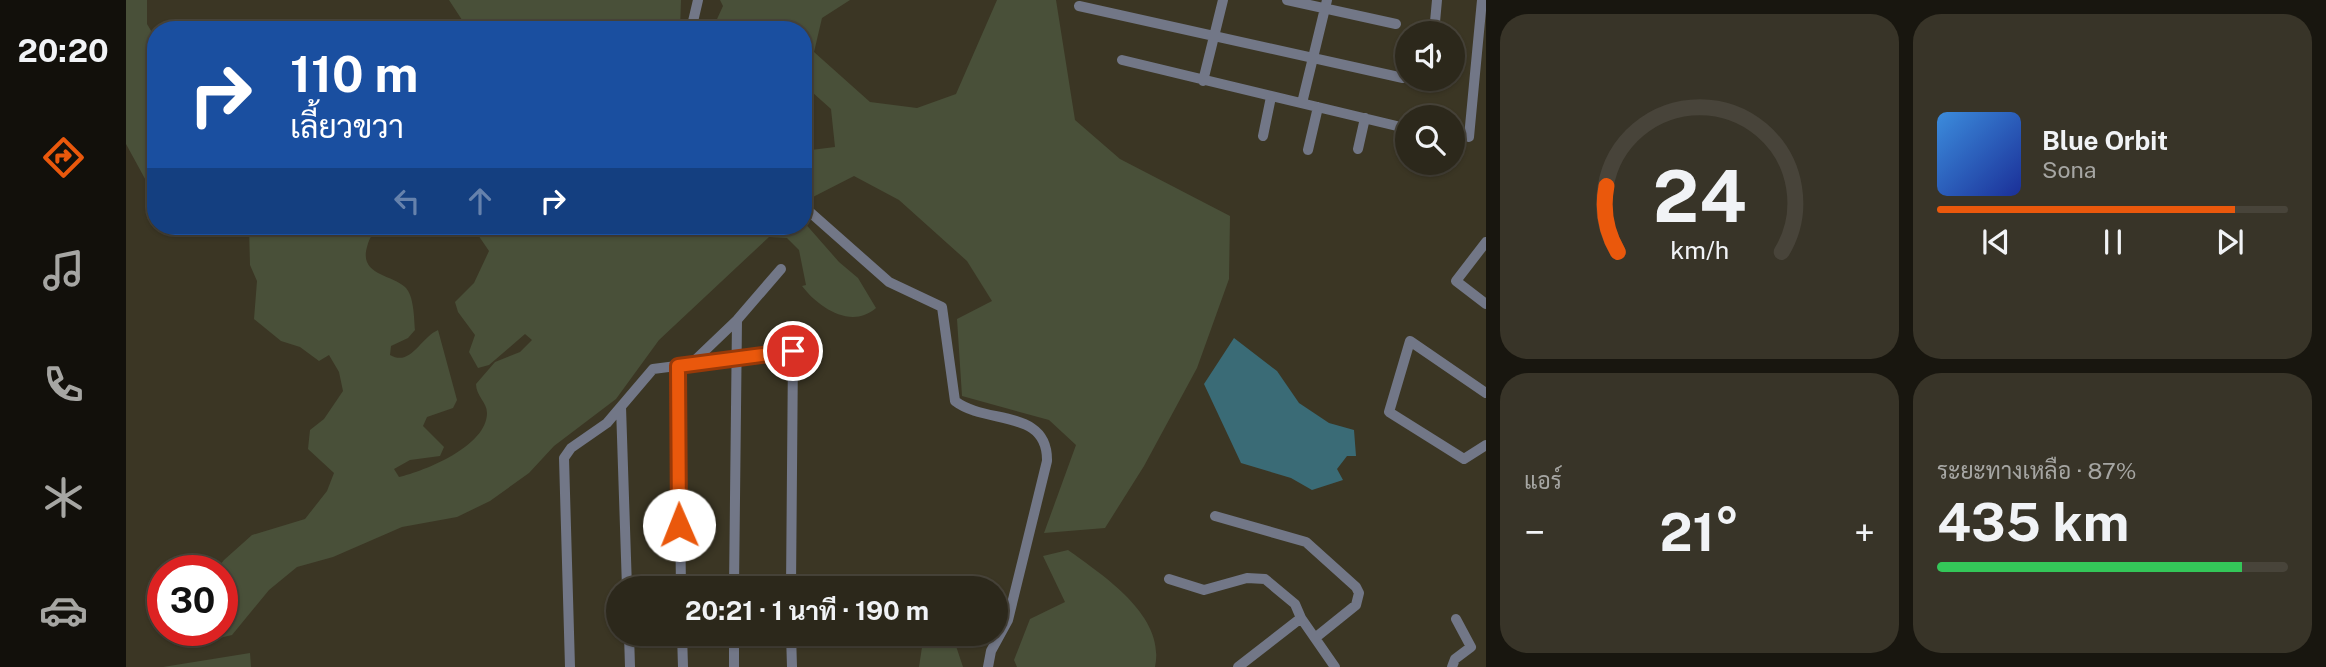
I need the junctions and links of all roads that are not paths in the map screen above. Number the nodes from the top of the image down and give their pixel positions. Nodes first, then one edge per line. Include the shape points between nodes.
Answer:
1 (698, 0) edge
2 (1113, 0) edge
3 (1223, 0) edge
4 (1287, 0) edge
5 (1437, 0) edge
6 (1482, 0) edge
7 (1326, 4) edge
8 (1079, 6) dead end
9 (1110, 13) junction
10 (694, 21) edge
11 (1435, 21) edge
12 (1395, 24) edge
13 (1214, 36) junction
14 (1313, 58) junction
15 (1122, 60) dead end
16 (1395, 76) edge
17 (1203, 81) junction
18 (1271, 97) junction
19 (1302, 103) junction
20 (1318, 107) junction
21 (1366, 118) junction
22 (1395, 125) edge
23 (1263, 136) dead end
24 (1469, 137) dead end
25 (1358, 149) dead end
26 (1308, 150) dead end
27 (812, 214) edge
28 (1486, 242) edge
29 (780, 269) dead end
30 (1486, 304) edge
31 (737, 320) junction
32 (734, 358) junction
33 (692, 364) junction
34 (678, 366) junction
35 (1486, 393) edge
36 (621, 407) junction
37 (1486, 445) edge
38 (1215, 516) dead end
39 (627, 576) edge
40 (681, 576) edge
41 (734, 576) edge
42 (791, 576) edge
43 (1169, 579) dead end
44 (1301, 618) junction
45 (1456, 619) dead end
46 (1315, 638) junction
47 (629, 646) edge
48 (682, 646) edge
49 (734, 646) edge
50 (792, 646) edge
51 (570, 667) edge
52 (630, 667) edge
53 (683, 667) edge
54 (734, 667) edge
55 (792, 667) edge
56 (988, 667) edge
57 (1238, 667) edge
58 (1335, 667) edge
59 (1452, 667) edge

1 - 10 street
2 - 9 street
3 - 13 street
4 - 7 street
5 - 11 street
6 - 24 street
7 - 12 street
7 - 14 street
8 - 9 street
9 - 13 street
13 - 14 street
13 - 17 street
14 - 16 street
14 - 19 street
15 - 17 street
17 - 18 street
18 - 19 street
18 - 23 street
19 - 20 street
20 - 21 street
20 - 26 street
21 - 22 street
21 - 25 street
27 - 56 street via 889,282 943,307 955,401 968,409 1033,426 1044,441 1047,461 1012,607
28 - 30 street via 1456,281
29 - 31 street
31 - 32 street
31 - 33 street
32 - 33 street
32 - 41 street
32 - 42 street via 793,351
33 - 34 street
34 - 36 street via 647,373
34 - 40 street
35 - 37 street via 1410,341 1389,412 1464,459
36 - 39 street
36 - 51 street via 607,423 570,448 562,465
38 - 46 street via 1306,542 1356,587 1356,605
43 - 44 street via 1205,590 1247,578 1265,579 1296,604
44 - 46 street
44 - 57 street
45 - 59 street via 1471,647
46 - 58 street
47 - 52 street
48 - 53 street
49 - 54 street
50 - 55 street

